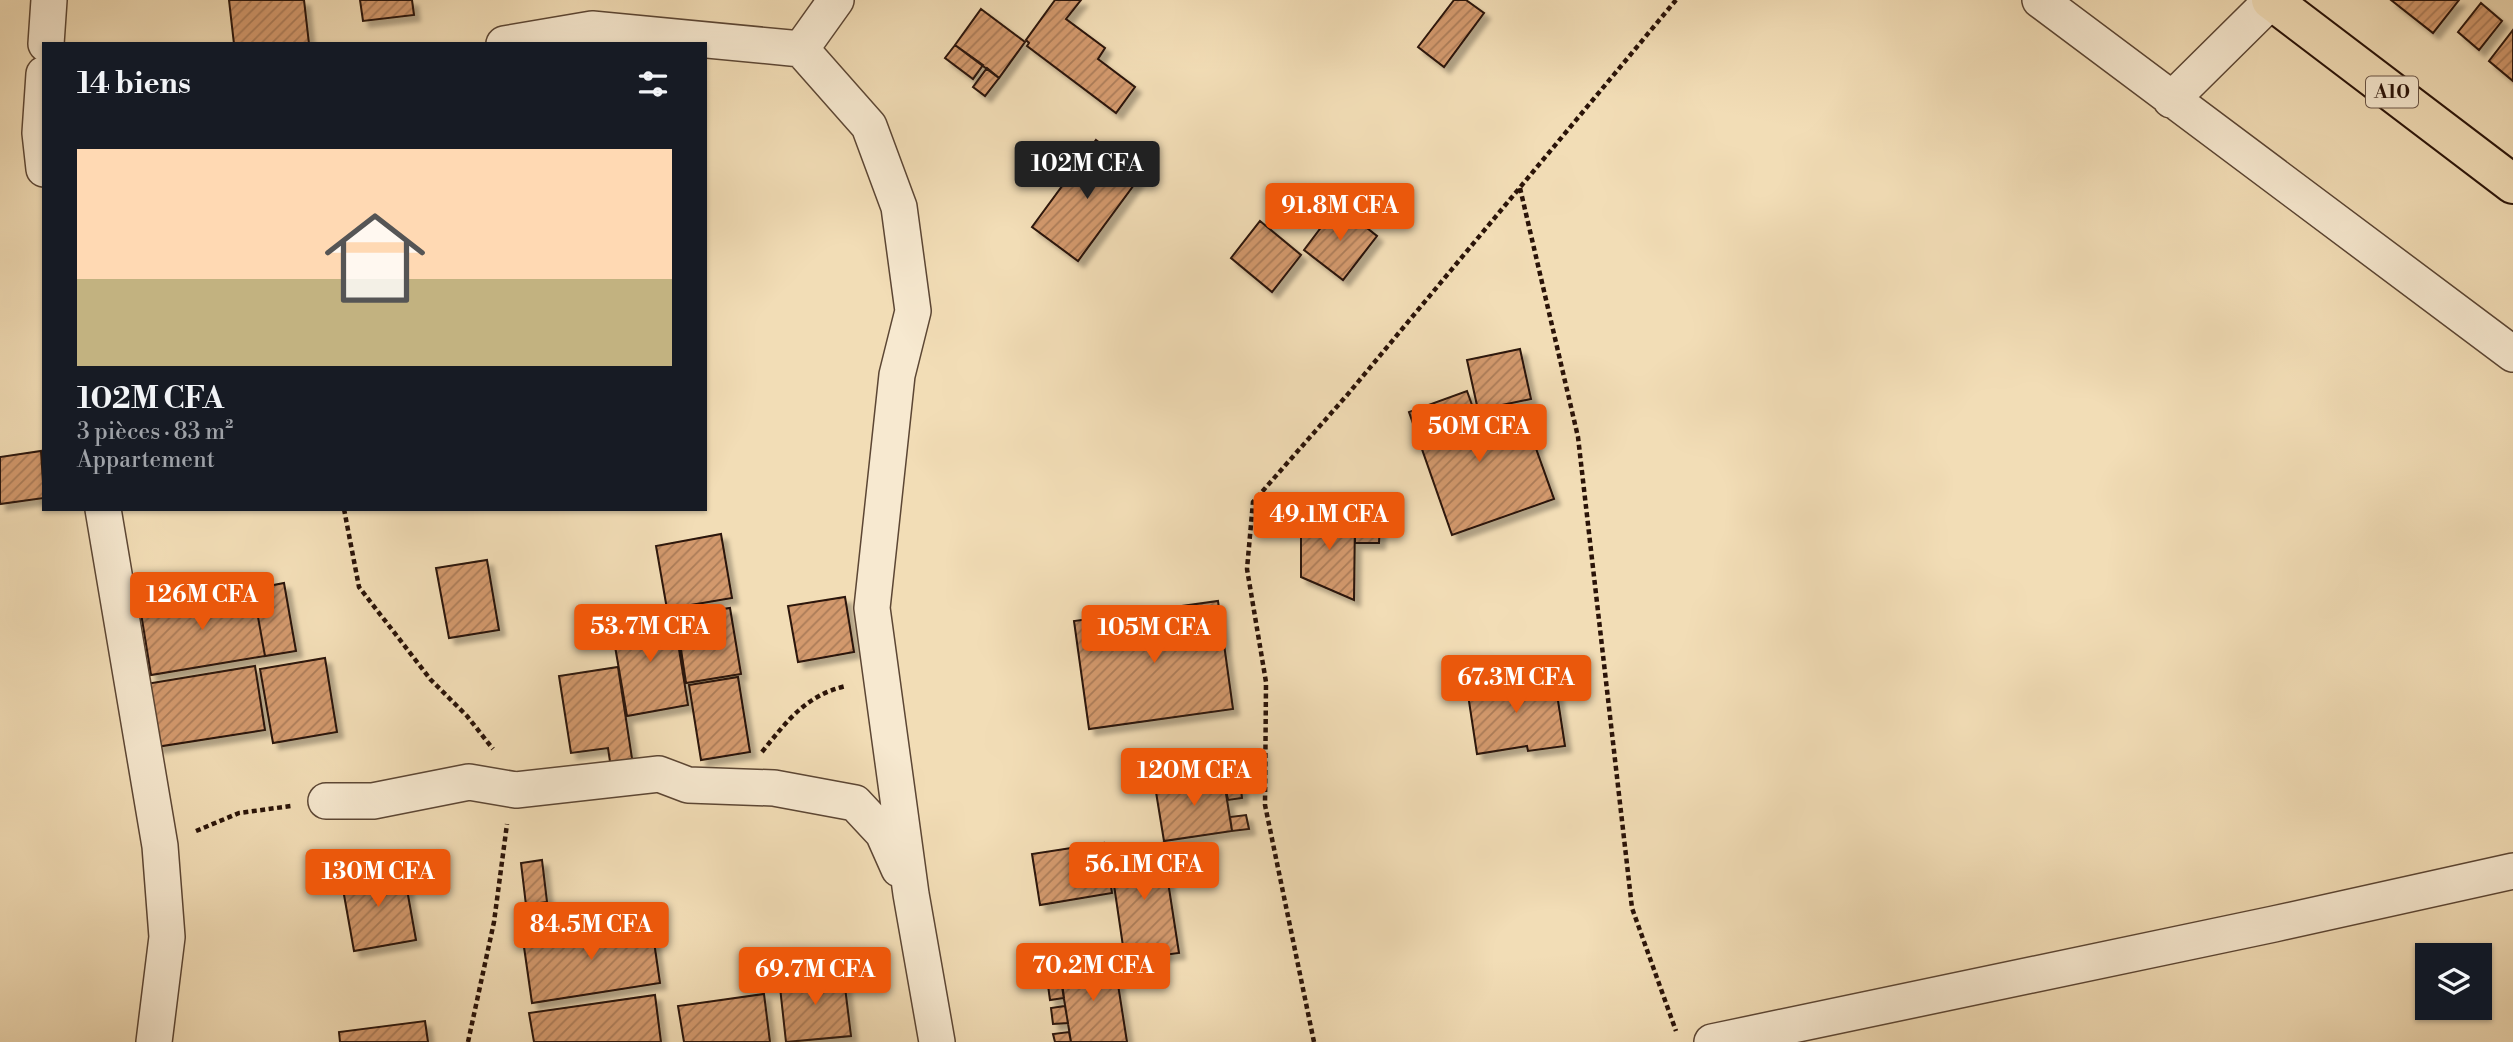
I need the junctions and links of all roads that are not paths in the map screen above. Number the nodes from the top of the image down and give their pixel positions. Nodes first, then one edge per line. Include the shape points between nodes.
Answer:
1 (49, 0) edge
2 (836, 0) edge
3 (2040, 0) edge
4 (2272, 0) edge
5 (46, 42) edge
6 (516, 42) edge
7 (801, 49) junction
8 (2171, 100) junction
9 (2513, 184) edge
10 (2513, 354) edge
11 (103, 511) edge
12 (326, 801) road end
13 (2513, 871) edge
14 (911, 894) junction
15 (154, 1042) edge
16 (937, 1042) edge
17 (1712, 1042) edge

1 - 5 street
2 - 7 street
3 - 8 street
4 - 8 street
4 - 9 main road, A10
6 - 7 street via 592,29
7 - 14 street via 869,126 899,207 910,285 913,312 897,376 872,608
8 - 10 street
11 - 15 street via 160,846 167,937
12 - 14 street via 373,801 469,782 516,790 659,774 688,785 775,788 855,803 883,833
13 - 17 street
14 - 16 street

